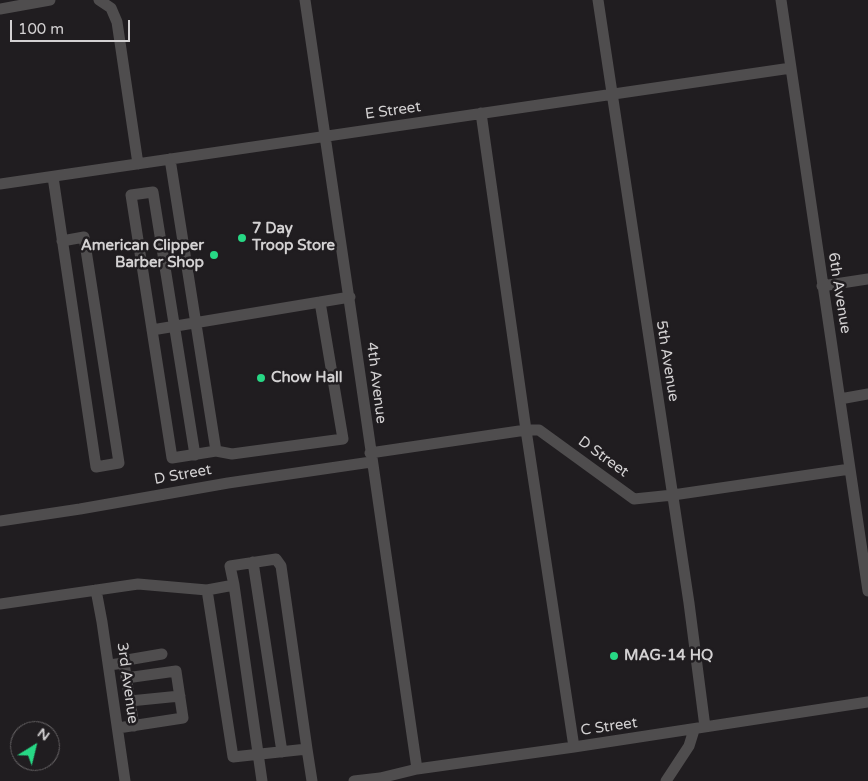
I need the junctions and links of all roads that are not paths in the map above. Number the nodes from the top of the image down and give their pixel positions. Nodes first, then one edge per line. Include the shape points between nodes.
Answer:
1 (47, 0) edge
2 (99, 0) edge
3 (305, 0) edge
4 (598, 0) edge
5 (781, 0) edge
6 (0, 9) edge
7 (791, 68) junction
8 (612, 94) junction
9 (480, 113) junction
10 (326, 136) junction
11 (170, 159) junction
12 (138, 164) junction
13 (53, 176) junction
14 (0, 184) edge
15 (177, 204) junction
16 (156, 206) junction
17 (62, 241) junction
18 (868, 279) edge
19 (822, 286) junction
20 (350, 297) junction
21 (320, 302) junction
22 (196, 322) junction
23 (175, 326) junction
24 (152, 330) junction
25 (868, 394) edge
26 (840, 400) junction
27 (526, 430) junction
28 (216, 451) junction
29 (195, 455) junction
30 (370, 457) junction
31 (850, 470) junction
32 (673, 495) junction
33 (0, 521) edge
34 (253, 562) junction
35 (866, 570) edge
36 (234, 585) junction
37 (96, 590) junction
38 (207, 590) junction
39 (868, 591) edge
40 (0, 604) edge
41 (162, 654) dead end
42 (124, 663) junction
43 (109, 665) junction
44 (126, 678) junction
45 (180, 696) junction
46 (130, 701) junction
47 (868, 702) edge
48 (134, 726) junction
49 (118, 728) junction
50 (699, 728) junction
51 (574, 747) junction
52 (307, 749) junction
53 (282, 752) junction
54 (259, 754) junction
55 (416, 769) junction
56 (379, 779) edge
57 (125, 781) edge
58 (262, 781) edge
59 (312, 781) edge
60 (354, 781) edge
61 (666, 781) edge

1 - 6 street
2 - 12 street via 111,8 118,22
3 - 10 street, 4th Avenue
4 - 8 street, 5th Avenue
5 - 7 street, 6th Avenue
7 - 8 street, E Street
7 - 19 street, 6th Avenue
8 - 9 street, E Street
8 - 32 street, 5th Avenue
9 - 10 street, E Street
9 - 27 street
10 - 11 street, E Street
10 - 20 street, 4th Avenue
11 - 12 street, E Street
11 - 15 street
12 - 13 street, E Street
13 - 14 street, E Street
13 - 17 street
15 - 16 street
15 - 22 street
16 - 23 street
16 - 24 street via 153,192 131,196
17 - 17 street via 96,467 119,462 84,237
18 - 19 street
19 - 26 street, 6th Avenue
20 - 21 street
20 - 30 street, 4th Avenue
21 - 22 street
21 - 28 street via 343,439 232,454
22 - 23 street
22 - 28 street
23 - 24 street
23 - 29 street
24 - 29 street via 172,458
25 - 26 street
26 - 31 street, 6th Avenue
27 - 30 street, D Street
27 - 32 street, D Street via 539,430 634,499
27 - 51 street
28 - 29 street
30 - 33 street, D Street
30 - 55 street, 4th Avenue
31 - 32 street, D Street
31 - 35 street, 6th Avenue
32 - 50 street, 5th Avenue via 689,603
34 - 36 street via 230,566
34 - 52 street via 276,559 282,566
34 - 53 street
35 - 39 street, 6th Avenue
36 - 38 street
36 - 54 street
37 - 38 street via 138,584
37 - 40 street
37 - 43 street, 3rd Avenue
38 - 54 street via 233,756
41 - 42 street
42 - 43 street
42 - 44 street
43 - 49 street, 3rd Avenue
44 - 45 street via 176,671
44 - 46 street
45 - 46 street
45 - 48 street via 183,718
46 - 48 street
47 - 50 street, C Street
48 - 49 street
49 - 57 street, 3rd Avenue
50 - 51 street, C Street
50 - 61 street
51 - 55 street, C Street
52 - 53 street
52 - 59 street
53 - 54 street
54 - 58 street
55 - 56 street, C Street
56 - 60 street, C Street

